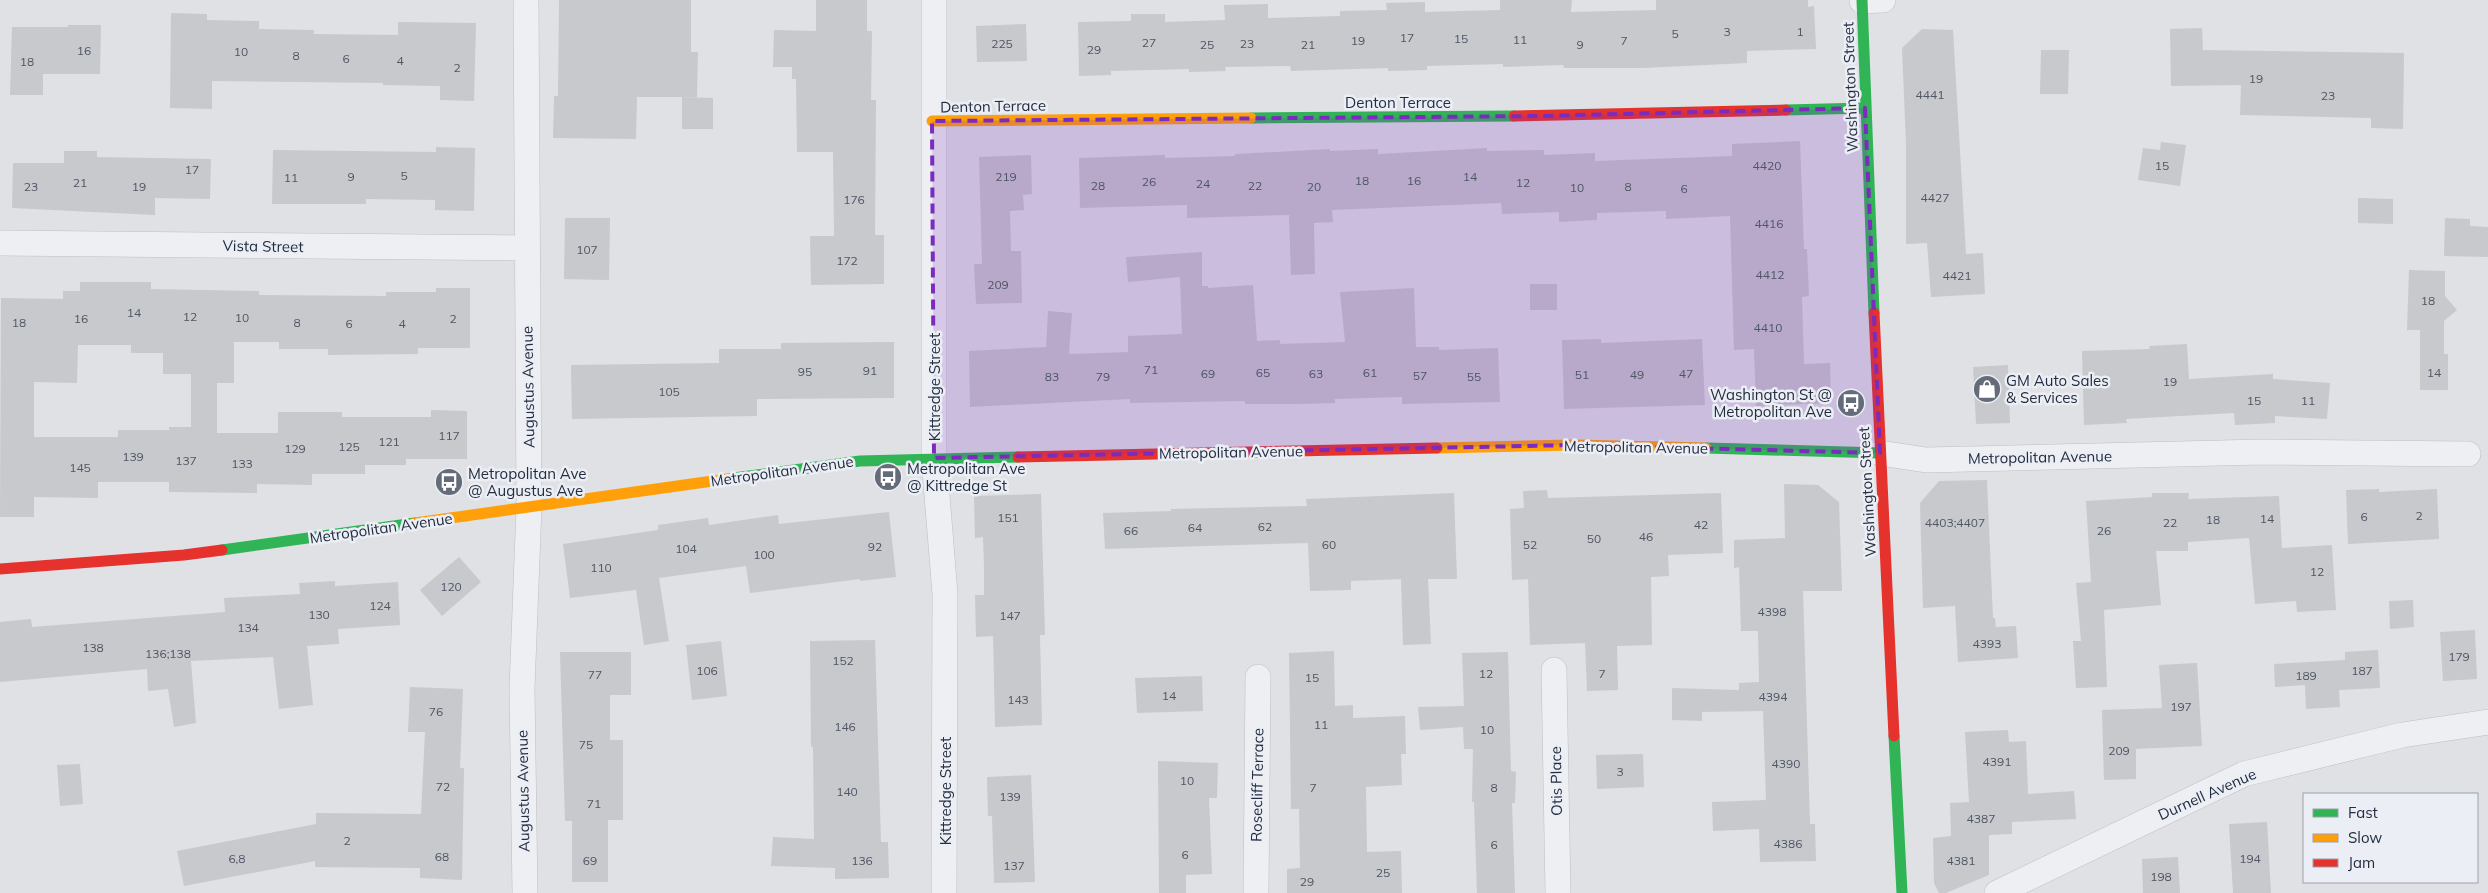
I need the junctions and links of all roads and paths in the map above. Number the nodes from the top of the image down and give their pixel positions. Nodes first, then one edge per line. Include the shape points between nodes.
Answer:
1 (526, 0) edge
2 (934, 0) edge
3 (1862, 0) edge
4 (1884, 0) edge
5 (1865, 108) junction
6 (932, 121) junction
7 (0, 243) edge
8 (526, 248) junction
9 (1880, 453) junction
10 (2468, 454) dead end
11 (934, 458) junction
12 (529, 507) junction
13 (0, 569) edge
14 (1554, 670) dead end
15 (1258, 677) dead end
16 (2488, 722) edge
17 (524, 893) edge
18 (944, 893) edge
19 (1256, 893) edge
20 (1558, 893) edge
21 (1902, 893) edge
22 (1997, 893) edge

1 - 8 street, Augustus Avenue
2 - 6 street, Kittredge Street
3 - 4 street
3 - 5 street, Washington Street
5 - 6 street, Denton Terrace via 1539,116
5 - 9 street, Washington Street
6 - 11 street, Kittredge Street
7 - 8 street, Vista Street
8 - 12 street, Augustus Avenue
9 - 10 street, Metropolitan Avenue via 1926,460 2262,452
9 - 11 street, Metropolitan Avenue via 1574,445
9 - 21 street, Washington Street
11 - 12 street, Metropolitan Avenue via 860,461
11 - 18 street, Kittredge Street via 945,594
12 - 13 street, Metropolitan Avenue via 184,555
12 - 17 street, Augustus Avenue via 522,688
14 - 20 street, Otis Place
15 - 19 street, Rosecliff Terrace
16 - 22 street, Durnell Avenue via 2402,735 2244,774

